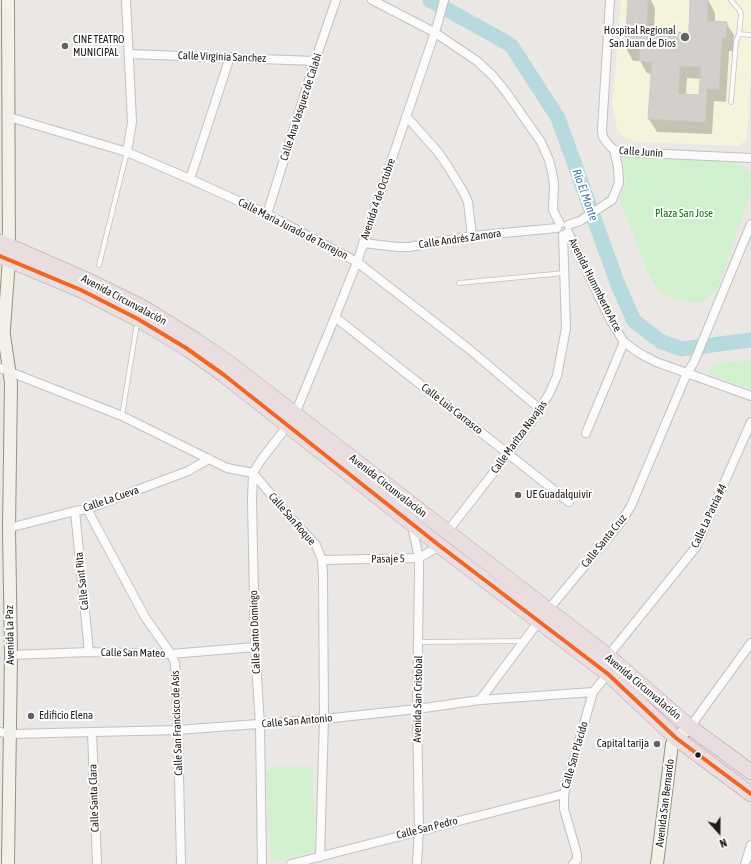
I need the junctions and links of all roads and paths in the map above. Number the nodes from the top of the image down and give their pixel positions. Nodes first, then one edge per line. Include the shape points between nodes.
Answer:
1 (8, 0) edge
2 (126, 0) edge
3 (336, 0) edge
4 (372, 0) edge
5 (444, 0) edge
6 (610, 0) edge
7 (731, 0) edge
8 (435, 29) junction
9 (739, 34) junction
10 (751, 35) edge
11 (129, 54) junction
12 (230, 57) junction
13 (315, 61) junction
14 (731, 102) dead end
15 (406, 116) junction
16 (9, 117) junction
17 (614, 150) junction
18 (127, 152) junction
19 (751, 158) edge
20 (190, 179) junction
21 (267, 214) junction
22 (751, 224) edge
23 (563, 229) junction
24 (472, 236) junction
25 (363, 243) junction
26 (4, 251) edge
27 (357, 262) junction
28 (99, 265) dead end
29 (564, 273) junction
30 (459, 283) dead end
31 (335, 317) junction
32 (138, 319) junction
33 (4, 335) junction
34 (624, 342) junction
35 (0, 361) edge
36 (5, 370) edge
37 (687, 373) junction
38 (751, 396) edge
39 (540, 409) junction
40 (122, 416) junction
41 (292, 419) junction
42 (751, 422) edge
43 (586, 433) dead end
44 (508, 454) junction
45 (209, 459) junction
46 (253, 473) junction
47 (569, 502) dead end
48 (87, 509) junction
49 (75, 511) junction
50 (412, 523) junction
51 (9, 528) junction
52 (447, 532) junction
53 (440, 546) junction
54 (419, 558) junction
55 (322, 560) junction
56 (544, 615) junction
57 (524, 641) junction
58 (418, 642) junction
59 (751, 644) edge
60 (255, 647) junction
61 (89, 652) junction
62 (171, 654) junction
63 (11, 655) junction
64 (608, 656) junction
65 (608, 674) junction
66 (593, 692) junction
67 (480, 700) junction
68 (417, 709) junction
69 (324, 719) junction
70 (260, 724) junction
71 (690, 727) junction
72 (178, 730) junction
73 (92, 732) junction
74 (5, 733) edge
75 (676, 738) junction
76 (751, 772) edge
77 (564, 794) junction
78 (751, 794) edge
79 (418, 830) junction
80 (751, 846) edge
81 (320, 857) junction
82 (8, 864) edge
83 (97, 864) edge
84 (181, 864) edge
85 (262, 864) edge
86 (291, 864) edge
87 (417, 864) edge
88 (573, 864) edge
89 (657, 864) edge
90 (745, 864) edge

1 - 16 street, Avenida La Paz
2 - 11 street
3 - 13 street, Calle Ana Vasquez de Calabi
4 - 8 street, Avenida Hummberto Arce
5 - 8 street, Avenida 4 de Octubre
6 - 17 street, Calle Junin via 602,130 607,144
7 - 9 lane via 741,14
8 - 15 street, Avenida 4 de Octubre
8 - 23 street, Avenida Hummberto Arce via 493,76 541,142 552,172 553,210
9 - 10 lane
9 - 14 lane via 736,42
11 - 12 street, Calle Virginia Sanchez
11 - 18 street via 132,122
12 - 13 street, Calle Virginia Sanchez
12 - 20 street
13 - 21 street, Calle Ana Vasquez de Calabi
15 - 24 street via 438,152 464,193 468,202
15 - 25 street, Avenida 4 de Octubre
16 - 18 street, Calle Maria Jurado de Torrejon
16 - 26 street, Avenida La Paz
17 - 19 street, Calle Junin
17 - 23 street, Calle Andrés Zamora via 619,183 612,200
18 - 20 street, Calle Maria Jurado de Torrejon
18 - 28 lane
20 - 21 street, Calle Maria Jurado de Torrejon
21 - 27 street, Calle Maria Jurado de Torrejon
22 - 37 street, Calle Santa Cruz via 694,362
23 - 24 street, Calle Andrés Zamora
23 - 29 street, Calle Maritza Navajas
23 - 34 street, Avenida Hummberto Arce
24 - 25 street, Calle Andrés Zamora via 409,247
25 - 27 street, Avenida 4 de Octubre
26 - 32 highway, Avenida Circunvalación
26 - 33 street, Avenida La Paz
26 - 41 highway, Avenida Circunvalación via 87,280 144,308 229,364
27 - 31 street, Avenida 4 de Octubre
27 - 39 street, Calle Maria Jurado de Torrejon
29 - 30 lane
29 - 39 street, Calle Maritza Navajas via 566,328 562,357 558,376
31 - 41 street, Avenida 4 de Octubre
31 - 44 street, Calle Luis Carrasco
32 - 40 lane
32 - 41 highway, Avenida Circunvalación
33 - 35 street, Avenida La Paz
33 - 36 street, Avenida La Paz
34 - 37 street, Avenida Hummberto Arce via 656,362
34 - 43 street
36 - 40 street
36 - 51 street, Avenida La Paz via 11,383
37 - 38 street, Avenida Hummberto Arce
37 - 56 street, Calle Santa Cruz via 632,506
39 - 44 street, Calle Maritza Navajas
40 - 45 street
41 - 46 street
41 - 50 highway, Avenida Circunvalación
41 - 52 highway, Avenida Circunvalación
42 - 64 street, Calle La Patria #4 via 696,547
44 - 47 street, Calle Luis Carrasco
44 - 52 street, Calle Maritza Navajas
45 - 46 street via 227,468
45 - 48 street, Calle La Cueva via 188,471
46 - 55 street, Calle San Roque via 316,545
46 - 60 street, Calle Santo Domingo
48 - 49 street, Calle La Cueva
48 - 62 street, Calle San Francisco de Asis via 145,617
49 - 51 street, Calle La Cueva
49 - 61 street, Calle Sant Rita
50 - 53 highway, Avenida Circunvalación
50 - 54 street, Pasaje 5
51 - 63 street, Avenida La Paz
52 - 56 highway, Avenida Circunvalación
53 - 54 street
53 - 56 highway, Avenida Circunvalación
54 - 55 street, Pasaje 5
54 - 58 street, Avenida San Cristobal
55 - 69 street, Calle San Roque
56 - 57 street, Calle Santa Cruz
56 - 64 highway, Avenida Circunvalación
56 - 65 highway, Avenida Circunvalación
57 - 58 lane
57 - 67 street, Calle Santa Cruz
58 - 68 street, Avenida San Cristobal
59 - 71 street
60 - 62 street, Calle San Mateo
60 - 70 street, Calle Santo Domingo
61 - 62 street, Calle San Mateo
61 - 63 street, Calle San Mateo
62 - 72 street, Calle San Francisco de Asis via 175,663
63 - 74 street, Avenida La Paz
64 - 71 highway, Avenida Circunvalación
65 - 66 street, Calle San Placido
65 - 75 highway, Avenida Circunvalación
66 - 67 street, Calle San Antonio
66 - 77 street, Calle San Placido
67 - 68 street, Calle San Antonio
68 - 69 street, Calle San Antonio
68 - 79 street, Avenida San Cristobal
69 - 70 street, Calle San Antonio
69 - 81 street, Calle San Roque
70 - 72 street, Calle San Antonio
70 - 85 street, Calle Santo Domingo
71 - 75 street
71 - 76 highway, Avenida Circunvalación
72 - 73 street, Calle San Antonio
72 - 84 street, Calle San Francisco de Asis
73 - 74 street, Calle San Antonio
73 - 83 street, Calle Santa Clara
74 - 82 street, Avenida La Paz
75 - 78 highway, Avenida Circunvalación
75 - 89 street, Avenida San Bernardo via 672,744
77 - 79 street, Calle San Pedro
77 - 88 street, Calle San Placido via 564,809 577,854
79 - 81 street, Calle San Pedro
79 - 87 street, Avenida San Cristobal
80 - 90 street
81 - 86 street, Calle San Pedro

